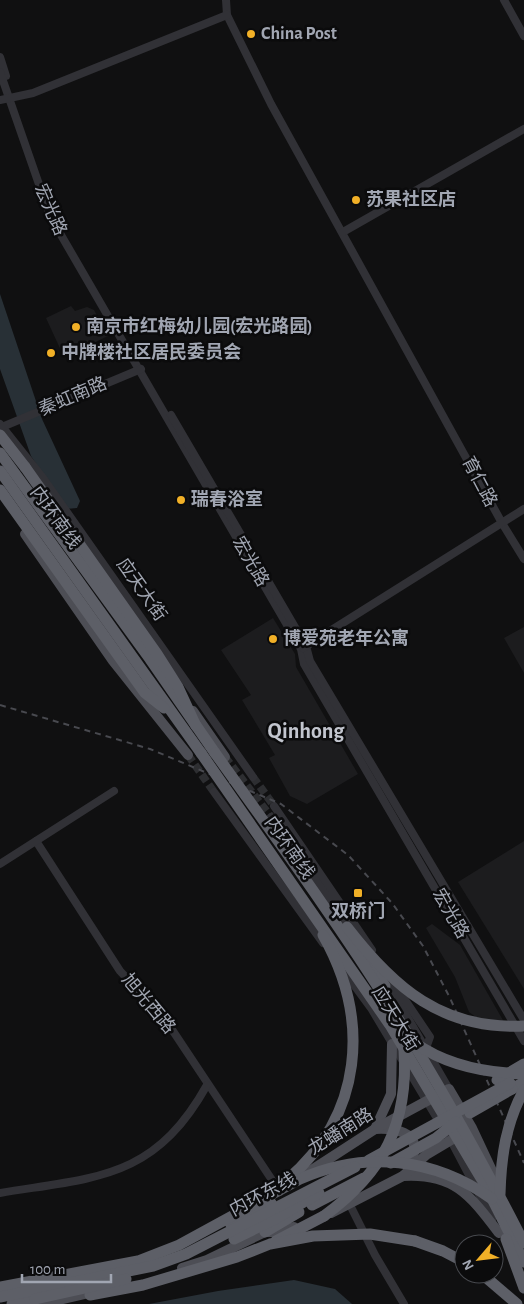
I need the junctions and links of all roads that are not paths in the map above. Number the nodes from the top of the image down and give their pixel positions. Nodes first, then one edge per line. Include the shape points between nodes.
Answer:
1 (226, 0) edge
2 (504, 0) edge
3 (228, 14) junction
4 (524, 36) edge
5 (0, 57) edge
6 (0, 72) edge
7 (11, 97) junction
8 (0, 100) edge
9 (524, 129) edge
10 (343, 232) junction
11 (141, 369) junction
12 (2, 430) edge
13 (0, 453) edge
14 (0, 471) edge
15 (0, 490) edge
16 (0, 498) edge
17 (524, 509) edge
18 (502, 523) junction
19 (524, 559) edge
20 (304, 648) junction
21 (177, 719) junction
22 (196, 726) junction
23 (201, 753) junction
24 (188, 755) tunnel mouth
25 (220, 755) junction
26 (253, 777) tunnel mouth
27 (114, 790) dead end
28 (214, 792) tunnel mouth
29 (274, 806) tunnel mouth
30 (271, 816) tunnel mouth
31 (36, 841) junction
32 (0, 864) edge
33 (342, 922) junction
34 (323, 936) junction
35 (524, 1020) edge
36 (524, 1026) edge
37 (524, 1041) edge
38 (392, 1044) junction
39 (426, 1048) junction
40 (524, 1064) edge
41 (524, 1074) edge
42 (524, 1082) edge
43 (206, 1085) junction
44 (449, 1089) junction
45 (524, 1090) edge
46 (490, 1098) junction
47 (427, 1101) junction
48 (461, 1113) junction
49 (472, 1128) junction
50 (375, 1129) junction
51 (450, 1140) junction
52 (403, 1176) junction
53 (0, 1193) edge
54 (274, 1196) junction
55 (350, 1205) junction
56 (230, 1223) joint
57 (264, 1232) junction
58 (499, 1233) junction
59 (524, 1233) edge
60 (524, 1237) edge
61 (524, 1243) edge
62 (270, 1244) junction
63 (454, 1257) edge
64 (524, 1262) edge
65 (524, 1279) edge
66 (494, 1284) edge
67 (0, 1287) edge
68 (524, 1288) edge
69 (0, 1295) edge
70 (38, 1302) edge
71 (12, 1304) edge
72 (404, 1304) edge
73 (517, 1304) edge

1 - 3 street, 育仁路
2 - 4 street
3 - 7 street via 33,94
3 - 10 street, 育仁路 via 271,104
5 - 7 street, 宏光路
6 - 7 street, 宏光路
7 - 8 street
7 - 11 street, 宏光路 via 53,214
9 - 10 street
10 - 18 street, 育仁路
11 - 12 street, 秦虹南路
11 - 20 street, 宏光路
12 - 22 highway, bridge via 158,654 178,686
12 - 25 main road, 应天大街
12 - 26 street, 应天大街 via 43,478
13 - 22 highway, 内环南线, bridge
14 - 21 highway, 内环南线
15 - 21 highway via 145,692
16 - 24 main road via 113,661
17 - 18 street
18 - 19 street
18 - 20 street, 育仁路
20 - 35 street, 宏光路
20 - 37 street, 宏光路 via 304,664
21 - 23 highway, 内环南线
22 - 25 highway, 内环南线
23 - 34 highway, bridge via 215,783
23 - 64 highway, 内环南线, bridge via 390,1025 485,1185
25 - 33 highway, bridge
25 - 61 highway, 内环南线, bridge via 391,1007 483,1162
27 - 31 street
28 - 38 street, 应天大街 via 371,1008
29 - 39 street via 430,1038
30 - 39 street, 应天大街 via 381,971
31 - 32 street
31 - 43 street, 旭光西路 via 120,971 163,1016
33 - 36 highway, bridge via 371,959 398,985 433,1008 494,1026
33 - 62 highway, bridge via 385,986 397,1012 404,1040 406,1070 403,1106 385,1152 360,1187 324,1216
34 - 41 highway, bridge via 372,1005 418,1045 460,1064
34 - 54 highway, bridge via 345,984 352,1016 351,1073 343,1104 325,1138
38 - 47 street, 应天大街
38 - 50 main road via 391,1094
39 - 44 street, 应天大街
40 - 46 highway, bridge via 497,1080
41 - 46 highway, 内环东线, bridge
42 - 46 highway, 内环东线, bridge
43 - 53 street via 176,1130 145,1157 102,1176
43 - 54 street, 旭光西路
44 - 47 main road, 龙蟠南路
44 - 49 main road, 应天大街
45 - 46 highway, bridge via 510,1099
45 - 68 highway, bridge via 511,1116 503,1147 500,1200 505,1233
46 - 48 highway, 内环东线, bridge
47 - 50 main road, 龙蟠南路
47 - 51 street, 应天大街
48 - 54 highway, bridge via 414,1128
48 - 57 highway, bridge via 436,1138
48 - 69 highway, 内环东线, bridge via 186,1254 153,1266
48 - 70 highway, 内环东线, bridge via 276,1219 203,1255 159,1271
49 - 51 main road
49 - 60 main road, 应天大街
50 - 52 main road via 404,1131 411,1141 414,1152
50 - 54 main road, 龙蟠南路
51 - 52 main road via 426,1155
51 - 58 street, 应天大街
52 - 55 main road
52 - 58 main road via 440,1178 455,1186 472,1198
54 - 56 highway
54 - 59 highway, bridge via 319,1170 360,1163 399,1162 453,1175 491,1198
54 - 67 highway, bridge via 178,1245 138,1261
55 - 57 main road via 281,1232
55 - 72 street
56 - 69 main road via 158,1259
57 - 70 main road via 207,1260 146,1280
58 - 65 street, 应天大街
62 - 63 highway, bridge via 313,1236 370,1234 415,1241
62 - 70 highway, bridge via 143,1285
66 - 73 highway
70 - 71 highway, 内环东线

